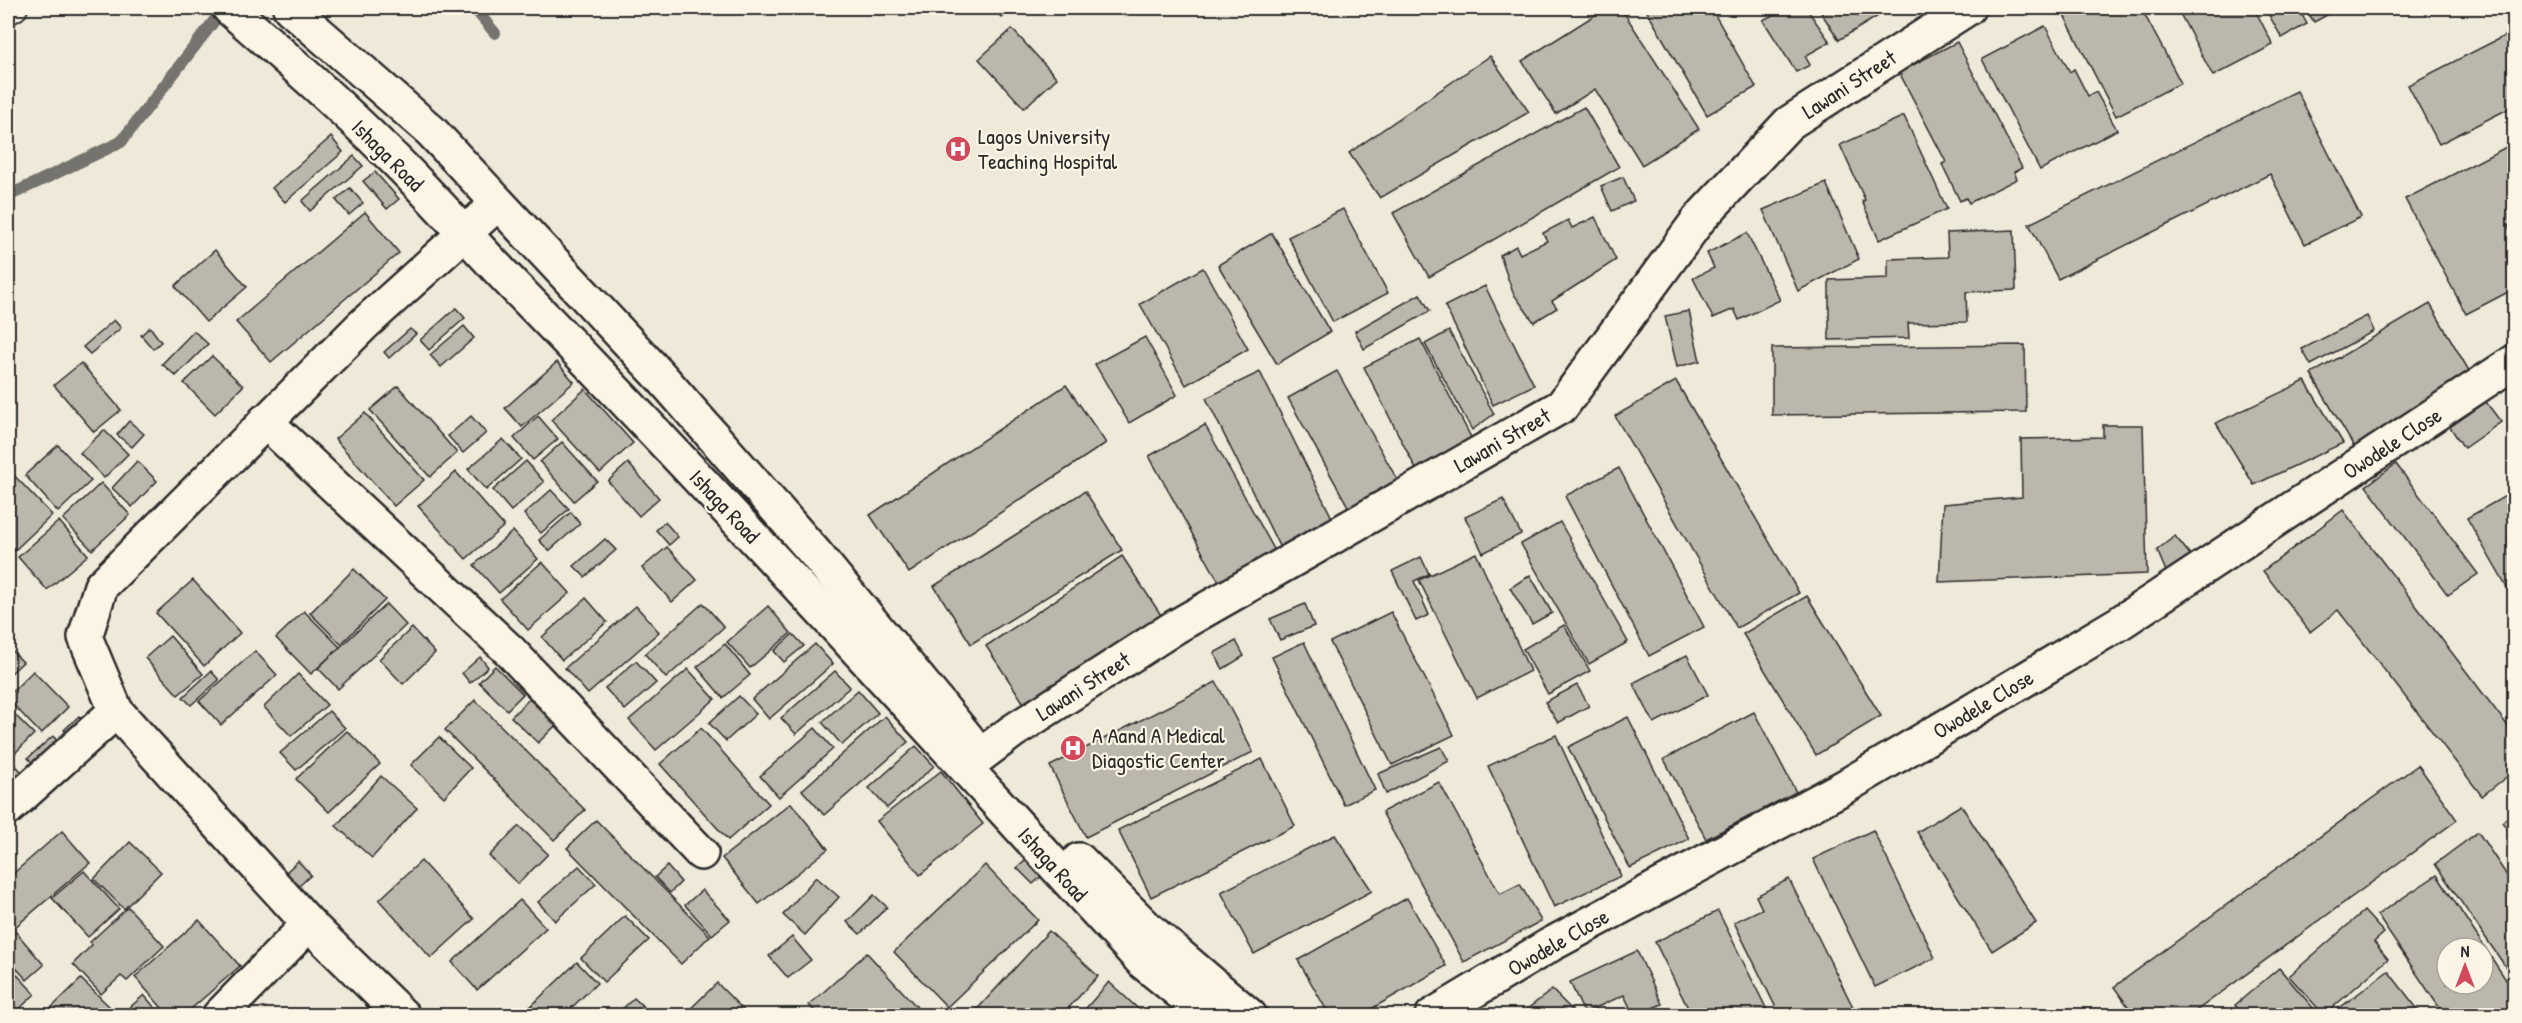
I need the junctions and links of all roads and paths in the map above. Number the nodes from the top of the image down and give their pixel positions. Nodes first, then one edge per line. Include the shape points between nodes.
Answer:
1 (15, 8) edge
2 (229, 8) edge
3 (290, 8) edge
4 (1968, 8) edge
5 (8, 12) edge
6 (498, 204) junction
7 (464, 234) junction
8 (2514, 362) edge
9 (265, 421) junction
10 (116, 711) junction
11 (981, 755) junction
12 (8, 808) edge
13 (701, 853) dead end
14 (309, 924) junction
15 (219, 1016) edge
16 (404, 1016) edge
17 (1209, 1016) edge
18 (1250, 1016) edge
19 (1432, 1016) edge

1 - 5 lane
2 - 7 street, Ishaga Road via 393,158
3 - 6 street, Ishaga Road via 431,131
4 - 11 street, Lawani Street via 1789,123 1699,219 1562,406 1175,627
6 - 7 street
6 - 11 street, Ishaga Road via 662,378 815,553
7 - 9 street
7 - 17 street, Ishaga Road via 782,567 1144,963
8 - 19 street, Owodele Close via 2098,636 1845,786 1550,945
9 - 10 street via 101,586 86,637
9 - 13 street via 510,651
10 - 12 street
10 - 14 street
11 - 18 street, Ishaga Road via 1146,927
14 - 15 street
14 - 16 street

